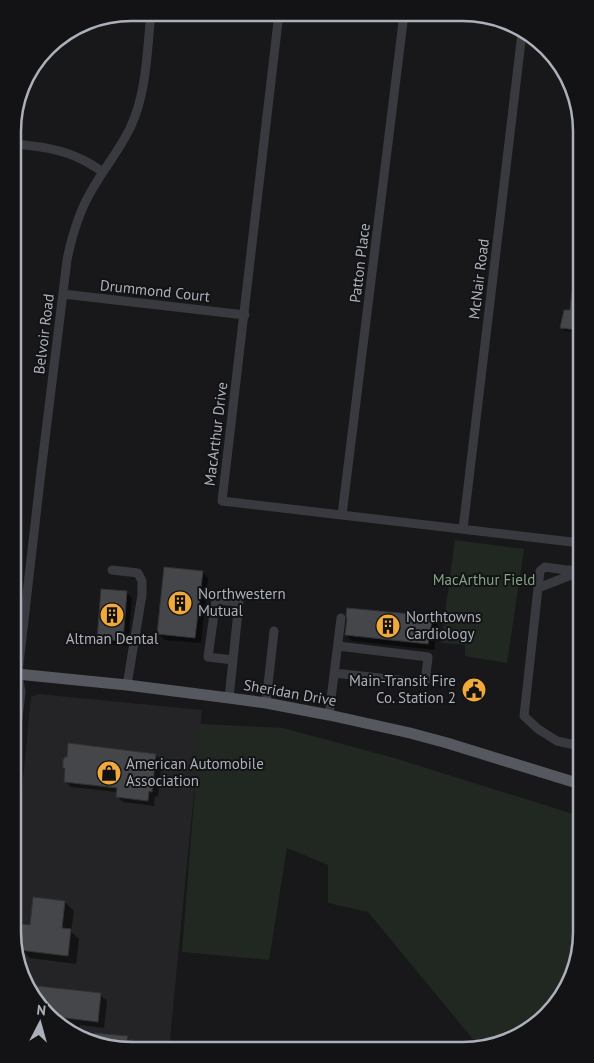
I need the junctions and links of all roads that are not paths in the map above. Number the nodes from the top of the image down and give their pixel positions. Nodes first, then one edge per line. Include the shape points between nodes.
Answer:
1 (150, 21) edge
2 (278, 21) edge
3 (403, 21) edge
4 (521, 39) edge
5 (21, 145) edge
6 (103, 172) junction
7 (63, 294) junction
8 (245, 315) junction
9 (342, 515) junction
10 (462, 529) junction
11 (573, 541) edge
12 (112, 570) dead end
13 (573, 571) edge
14 (573, 573) edge
15 (538, 588) junction
16 (341, 618) dead end
17 (274, 631) dead end
18 (21, 641) edge
19 (338, 646) junction
20 (233, 660) junction
21 (334, 673) junction
22 (21, 675) edge
23 (127, 686) junction
24 (229, 698) junction
25 (266, 703) junction
26 (329, 715) junction
27 (573, 744) edge
28 (573, 782) edge

1 - 6 street, Belvoir Road via 138,106 132,125
2 - 8 street, MacArthur Drive
3 - 9 street, Patton Place
4 - 10 street, McNair Road
5 - 6 street via 56,150
6 - 7 street, Belvoir Road via 77,220
7 - 8 street, Drummond Court
7 - 18 street, Belvoir Road
8 - 9 street, MacArthur Drive via 222,501
9 - 10 street, MacArthur Drive
10 - 11 street, MacArthur Drive
12 - 23 street via 138,573 142,581
13 - 15 street via 545,567 540,571
14 - 15 street
15 - 27 street via 524,716 538,730 558,741
16 - 19 street
17 - 25 street
19 - 21 street
19 - 21 street via 428,656 425,683
20 - 20 street via 239,602 216,600 208,657
20 - 24 street
21 - 26 street
22 - 23 main road, Sheridan Drive
23 - 24 main road, Sheridan Drive
24 - 25 main road, Sheridan Drive
25 - 26 main road, Sheridan Drive
26 - 28 main road, Sheridan Drive via 428,738

